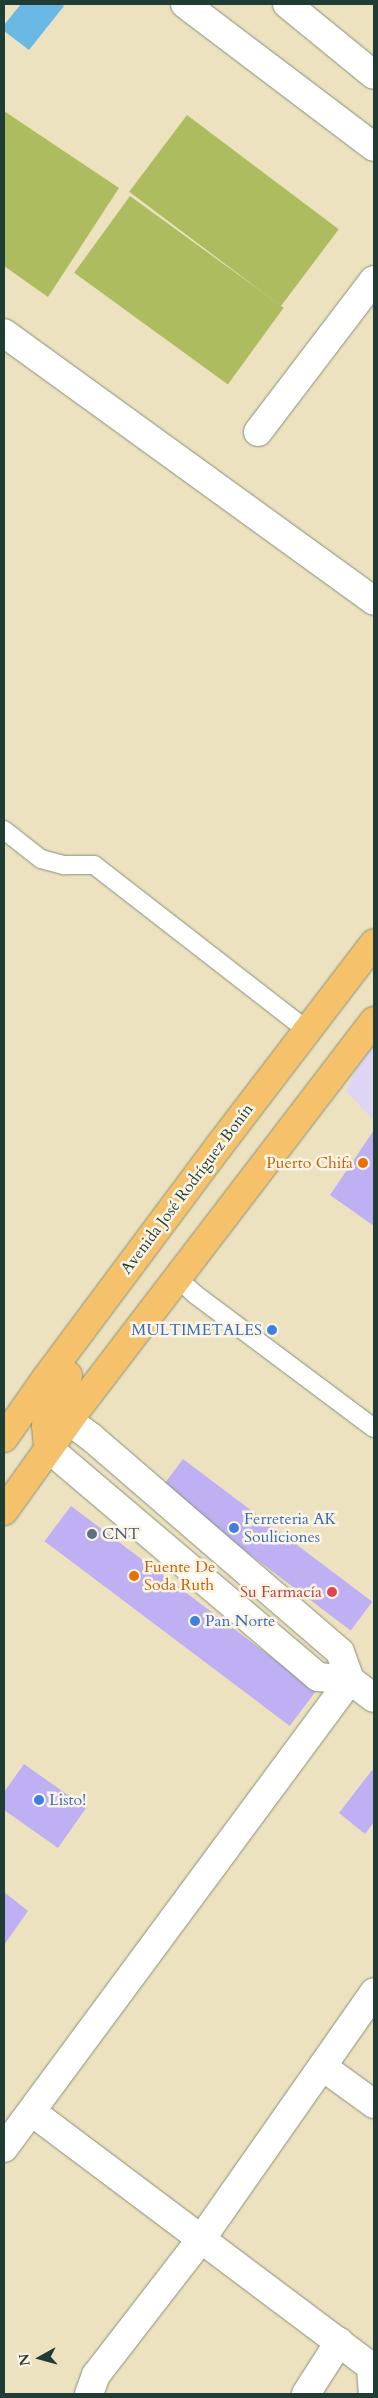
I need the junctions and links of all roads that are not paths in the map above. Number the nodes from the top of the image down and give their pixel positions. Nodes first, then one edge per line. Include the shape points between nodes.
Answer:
1 (185, 4) edge
2 (286, 4) edge
3 (374, 75) edge
4 (374, 147) edge
5 (374, 280) edge
6 (4, 333) edge
7 (258, 432) dead end
8 (372, 596) edge
9 (4, 830) edge
10 (374, 943) edge
11 (374, 1021) edge
12 (308, 1030) junction
13 (177, 1278) junction
14 (51, 1407) junction
15 (374, 1428) edge
16 (4, 1438) edge
17 (48, 1448) junction
18 (4, 1511) edge
19 (350, 1680) junction
20 (374, 1698) edge
21 (374, 1992) edge
22 (323, 2067) junction
23 (374, 2104) edge
24 (32, 2112) junction
25 (4, 2148) edge
26 (202, 2238) junction
27 (339, 2342) junction
28 (373, 2368) edge
29 (88, 2394) edge
30 (306, 2394) edge
31 (373, 2394) edge

1 - 4 street
2 - 3 street
5 - 7 street
6 - 8 street
9 - 12 lane via 41,859 64,865 94,865
10 - 12 main road, Avenida José Rodríguez Bonín
11 - 13 main road, Avenida José Rodríguez Bonín
12 - 14 main road, Avenida José Rodríguez Bonín via 197,1177
13 - 14 main road, Avenida José Rodríguez Bonín
13 - 15 lane
14 - 16 main road, Avenida José Rodríguez Bonín
14 - 17 main road, Avenida José Rodríguez Bonín
14 - 19 street via 340,1652
17 - 18 main road, Avenida José Rodríguez Bonín
17 - 19 street via 318,1677
19 - 20 street
19 - 24 street
21 - 22 street
22 - 23 street
22 - 26 street
24 - 25 street
24 - 26 street
26 - 27 street
26 - 29 street via 96,2375
27 - 28 street
27 - 30 street
28 - 31 street

